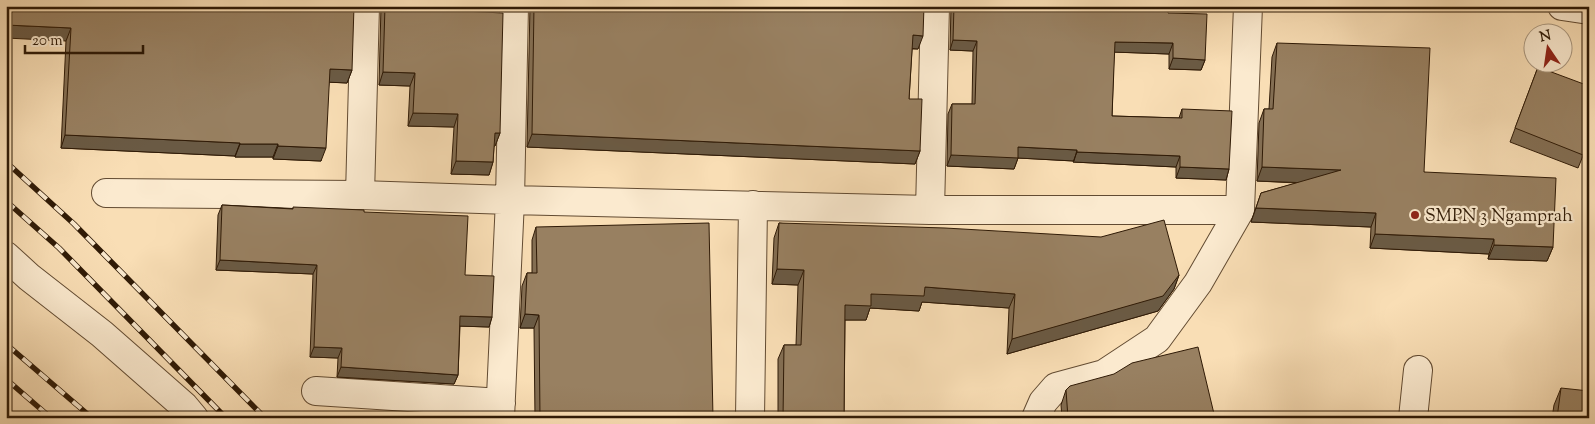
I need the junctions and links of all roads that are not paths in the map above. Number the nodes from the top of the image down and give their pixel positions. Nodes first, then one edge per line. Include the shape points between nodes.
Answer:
1 (365, 6) edge
2 (514, 6) edge
3 (935, 6) edge
4 (1248, 6) edge
5 (1562, 6) edge
6 (1589, 10) edge
7 (106, 193) dead end
8 (360, 195) junction
9 (510, 200) junction
10 (753, 205) junction
11 (930, 210) junction
12 (1240, 210) junction
13 (6, 256) edge
14 (1418, 370) dead end
15 (316, 392) dead end
16 (500, 410) edge
17 (194, 418) edge
18 (750, 418) edge
19 (1036, 418) edge
20 (1413, 418) edge

1 - 8 street
2 - 9 street
3 - 11 street
4 - 12 street
5 - 6 street
7 - 8 street
8 - 9 street
9 - 10 street
9 - 16 street
10 - 11 street
10 - 18 street
11 - 12 street
12 - 19 street via 1198,283 1157,339 1104,374 1056,387 1042,402
13 - 17 street via 102,334
14 - 20 street
15 - 16 street

